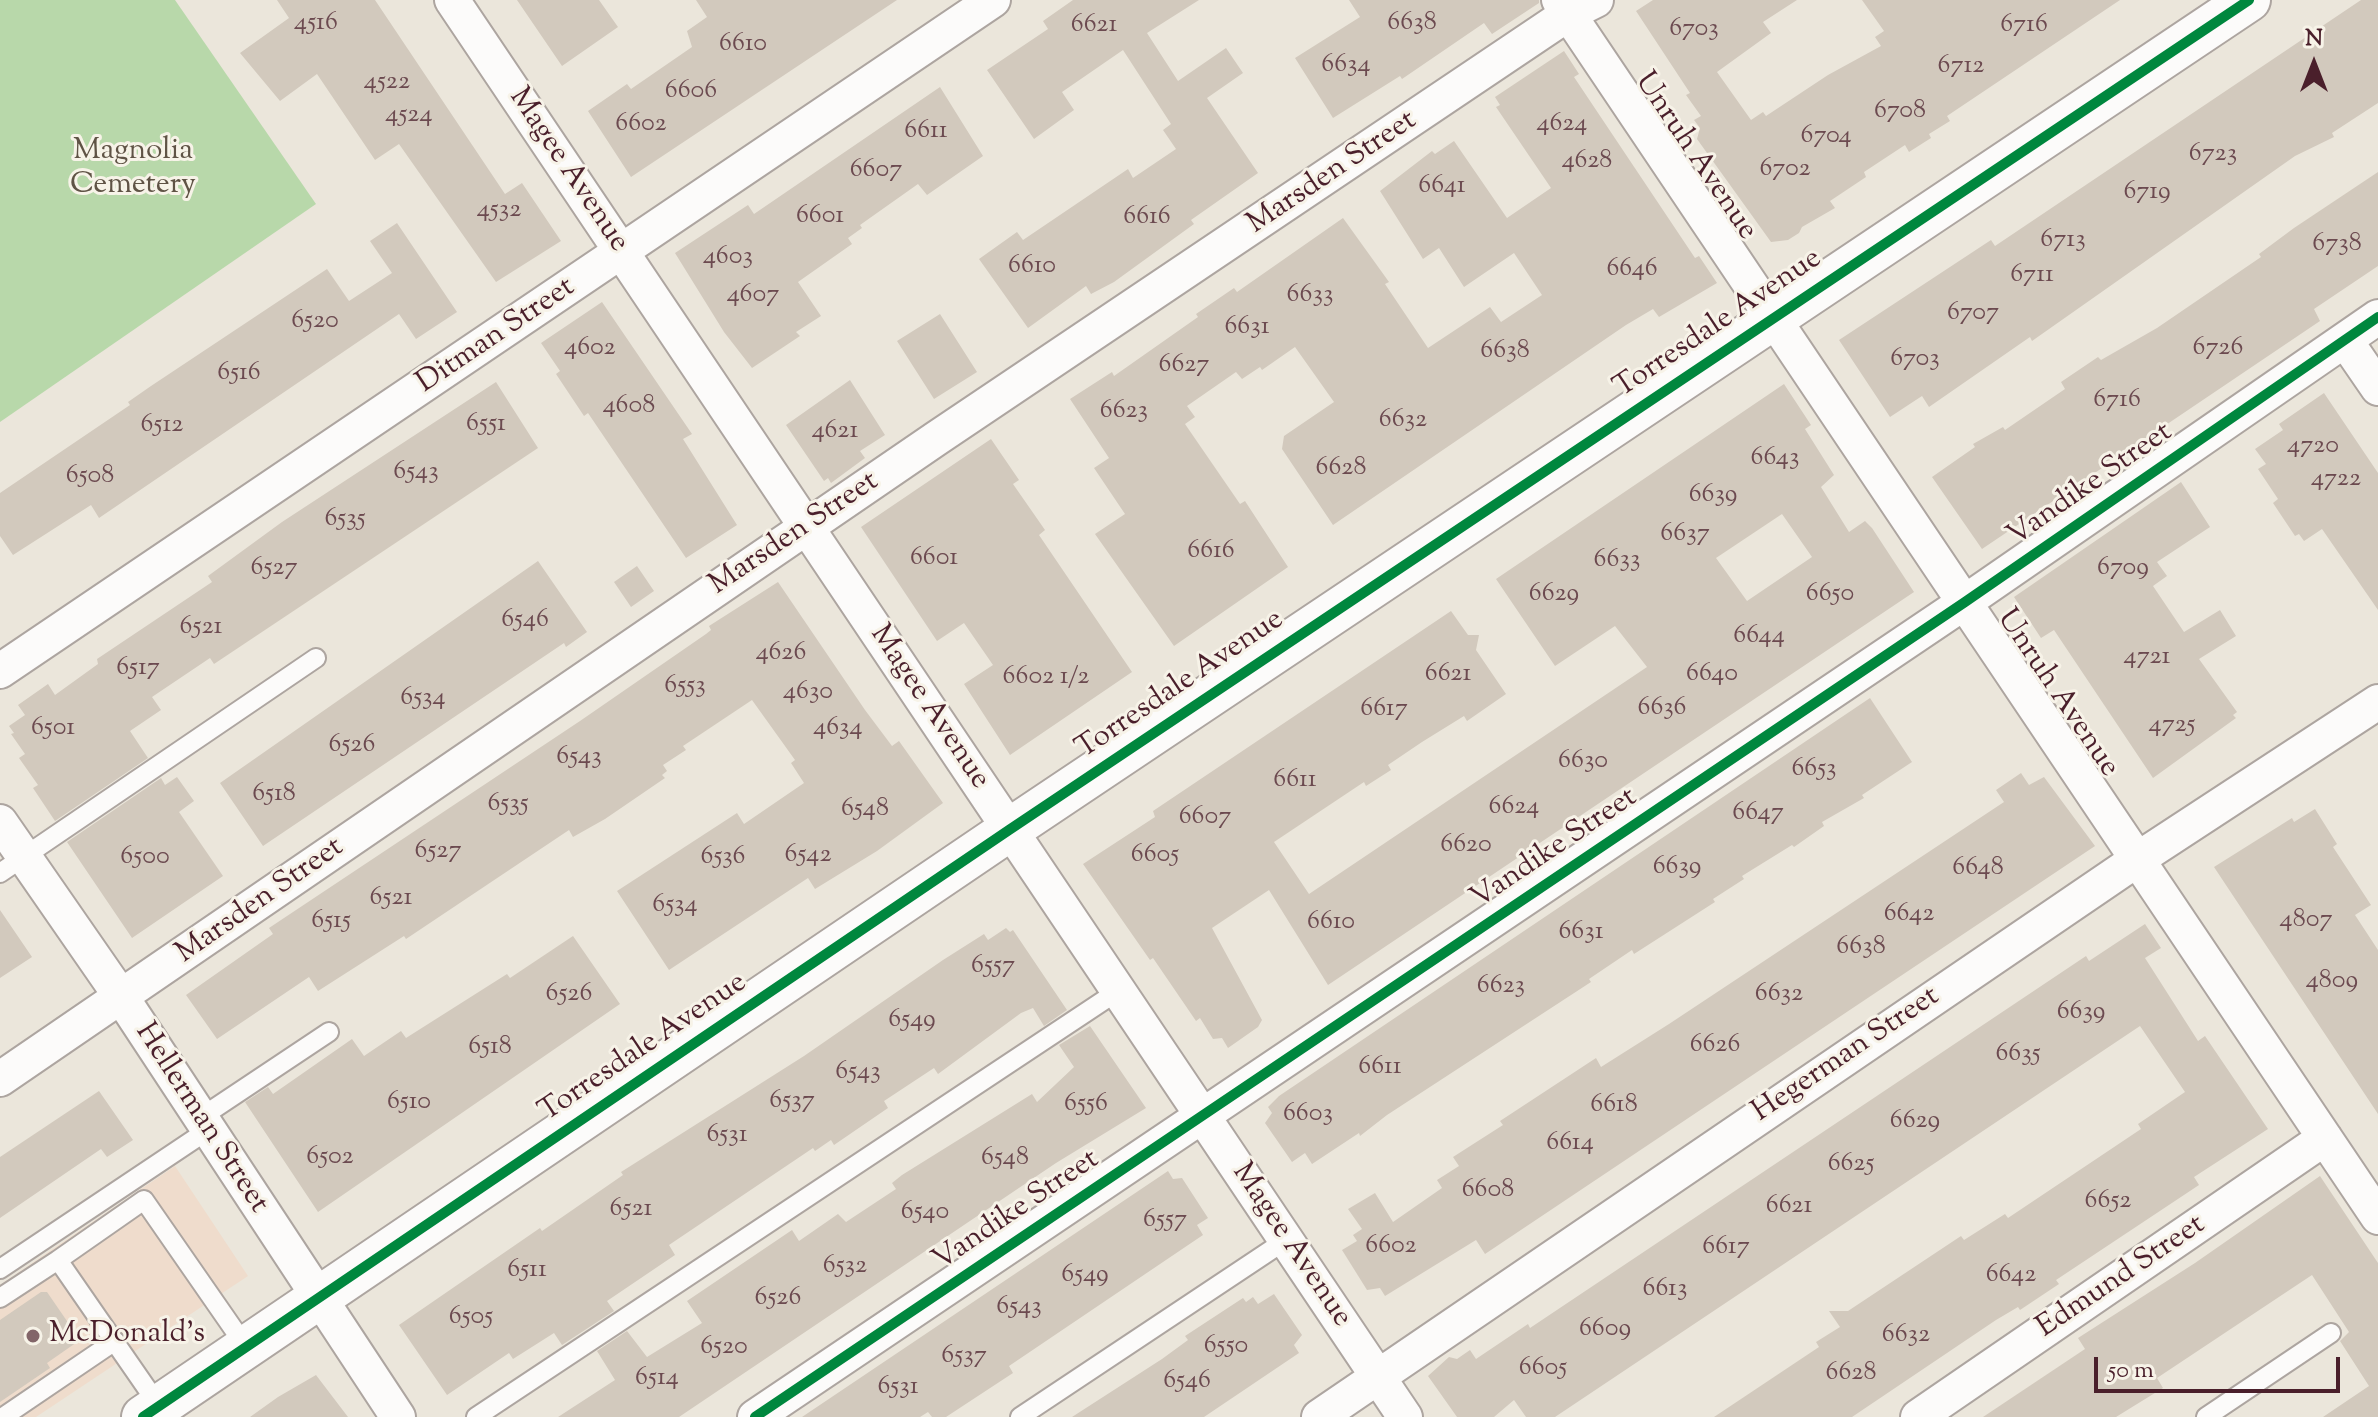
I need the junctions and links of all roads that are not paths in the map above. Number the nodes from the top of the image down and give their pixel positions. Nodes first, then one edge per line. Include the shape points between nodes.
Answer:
1 (452, 0) edge
2 (993, 0) edge
3 (2249, 0) edge
4 (1574, 5) edge
5 (622, 253) junction
6 (1774, 317) junction
7 (2378, 317) edge
8 (2345, 340) junction
9 (2378, 388) edge
10 (806, 526) junction
11 (1965, 602) junction
12 (316, 658) dead end
13 (0, 671) edge
14 (2378, 702) edge
15 (0, 822) edge
16 (1009, 830) junction
17 (2138, 859) junction
18 (12, 865) edge
19 (1118, 991) junction
20 (122, 998) junction
21 (329, 1032) dead end
22 (0, 1079) edge
23 (1202, 1116) junction
24 (204, 1124) junction
25 (2325, 1138) junction
26 (2378, 1217) edge
27 (1286, 1240) junction
28 (58, 1260) junction
29 (0, 1269) edge
30 (0, 1298) edge
31 (318, 1299) junction
32 (2331, 1333) dead end
33 (115, 1341) junction
34 (246, 1347) junction
35 (1377, 1375) junction
36 (151, 1411) edge
37 (3, 1417) edge
38 (398, 1417) edge
39 (476, 1417) edge
40 (755, 1417) edge
41 (1020, 1417) edge
42 (1319, 1417) edge
43 (1405, 1417) edge
44 (1918, 1417) edge
45 (2206, 1417) edge

1 - 5 street, Magee Avenue
2 - 5 street, Ditman Street
3 - 6 street, Torresdale Avenue
4 - 6 street, Unruh Avenue
4 - 10 street, Marsden Street
5 - 10 street, Magee Avenue
5 - 13 street, Ditman Street
6 - 11 street, Unruh Avenue
6 - 16 street, Torresdale Avenue
7 - 8 street, Vandike Street
8 - 9 street
8 - 11 street, Vandike Street
10 - 16 street, Magee Avenue
10 - 20 street, Marsden Street
11 - 17 street, Unruh Avenue
11 - 23 street, Vandike Street
12 - 18 lane
14 - 17 street, Hegerman Street
15 - 18 street, Hellerman Street
16 - 19 street, Magee Avenue
16 - 31 street, Torresdale Avenue
17 - 25 street, Unruh Avenue
17 - 35 street, Hegerman Street
18 - 20 street, Hellerman Street
19 - 23 street, Magee Avenue
19 - 39 lane
20 - 22 street, Marsden Street
20 - 24 street, Hellerman Street
21 - 24 lane
23 - 27 street, Magee Avenue
23 - 40 street, Vandike Street
24 - 29 lane
24 - 31 street, Hellerman Street
25 - 26 street, Unruh Avenue
25 - 44 street, Edmund Street
27 - 35 street, Magee Avenue
27 - 41 lane
28 - 30 lane
28 - 33 lane
28 - 34 lane via 144,1200
31 - 34 street, Torresdale Avenue
31 - 38 street, Hellerman Street
32 - 45 lane
33 - 36 lane
33 - 37 lane
34 - 36 street, Torresdale Avenue
35 - 42 street, Hegerman Street
35 - 43 street, Magee Avenue

